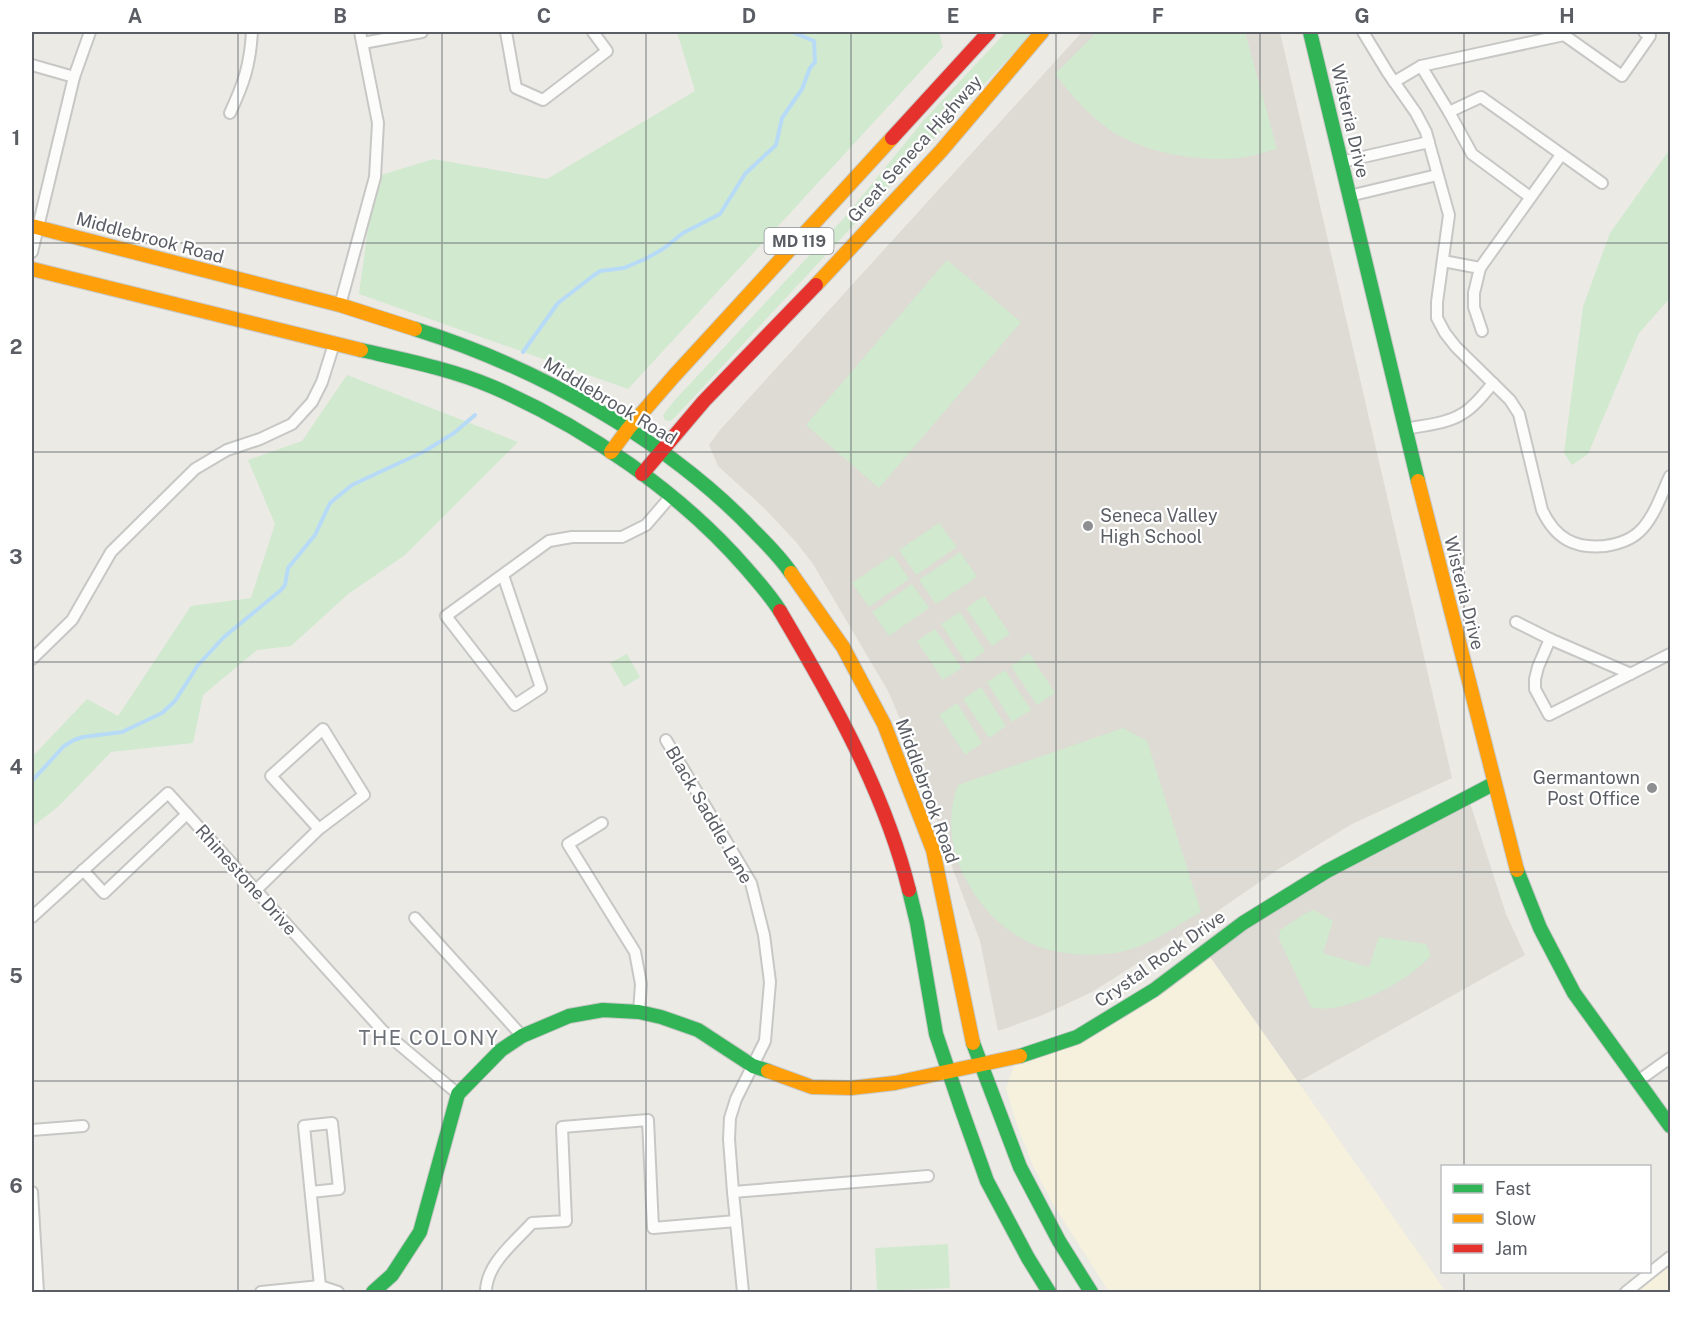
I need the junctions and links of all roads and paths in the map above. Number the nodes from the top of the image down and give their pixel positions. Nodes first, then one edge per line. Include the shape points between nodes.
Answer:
1 (90, 32) edge
2 (252, 32) edge
3 (360, 32) edge
4 (422, 32) edge
5 (506, 32) edge
6 (593, 32) edge
7 (989, 32) edge
8 (1042, 32) edge
9 (1310, 32) edge
10 (1363, 32) edge
11 (1644, 32) edge
12 (1564, 33) edge
13 (363, 43) junction
14 (32, 65) edge
15 (1421, 66) junction
16 (74, 77) junction
17 (1394, 82) junction
18 (1449, 112) junction
19 (230, 113) dead end
20 (1429, 142) junction
21 (1562, 156) junction
22 (1341, 162) junction
23 (1437, 175) junction
24 (1602, 183) dead end
25 (1349, 196) junction
26 (1530, 197) junction
27 (35, 227) edge
28 (32, 252) edge
29 (1443, 261) junction
30 (1480, 268) junction
31 (32, 269) edge
32 (340, 305) junction
33 (1482, 331) dead end
34 (334, 344) junction
35 (1493, 383) junction
36 (628, 429) junction
37 (1406, 429) junction
38 (661, 450) junction
39 (611, 452) junction
40 (642, 474) junction
41 (1671, 476) edge
42 (671, 496) junction
43 (503, 574) junction
44 (1516, 622) dead end
45 (1550, 639) junction
46 (1671, 654) edge
47 (32, 659) edge
48 (1631, 674) junction
49 (666, 740) dead end
50 (1493, 784) junction
51 (187, 814) junction
52 (602, 823) dead end
53 (319, 829) junction
54 (83, 870) junction
55 (257, 890) junction
56 (32, 917) edge
57 (415, 918) dead end
58 (639, 1012) junction
59 (522, 1036) junction
60 (1671, 1058) edge
61 (981, 1065) junction
62 (753, 1066) junction
63 (948, 1071) junction
64 (1638, 1082) junction
65 (458, 1094) junction
66 (83, 1126) dead end
67 (1671, 1126) edge
68 (32, 1130) edge
69 (928, 1176) dead end
70 (32, 1192) edge
71 (311, 1192) junction
72 (733, 1192) junction
73 (736, 1221) junction
74 (1671, 1257) edge
75 (320, 1286) junction
76 (38, 1293) edge
77 (261, 1293) edge
78 (338, 1293) edge
79 (374, 1293) edge
80 (486, 1293) edge
81 (743, 1293) edge
82 (1049, 1293) edge
83 (1091, 1293) edge
84 (1626, 1293) edge

1 - 16 street
2 - 19 street via 245,81
3 - 13 street
4 - 13 street
5 - 6 street via 516,88 543,100 607,51
7 - 36 main road, Great Seneca Highway / MD 119
8 - 38 main road, Great Seneca Highway / MD 119 via 941,151
9 - 22 main road, Wisteria Drive
10 - 17 street
11 - 12 street via 1650,36 1622,76
12 - 15 street
13 - 32 street via 378,123 375,177
14 - 16 street
15 - 17 street
15 - 18 street
16 - 27 street
17 - 20 street via 1416,113
18 - 21 street via 1480,97
18 - 26 street via 1472,154
20 - 22 street
20 - 23 street
21 - 24 street
21 - 26 street
22 - 25 main road, Wisteria Drive
23 - 25 street
23 - 29 street via 1449,215
25 - 37 main road, Wisteria Drive
26 - 30 street
27 - 28 street
27 - 32 main road, Middlebrook Road
29 - 30 street
29 - 35 street via 1437,318 1456,347
30 - 33 street via 1474,307
31 - 34 main road
32 - 36 main road, Middlebrook Road via 502,360
34 - 39 main road via 429,365 491,386 545,412
34 - 47 street via 312,402 292,424 227,450 195,469 111,552 72,620
35 - 37 street via 1462,414
35 - 41 street via 1519,414 1542,510 1549,524 1564,538 1592,547 1631,539 1643,528
36 - 38 main road, Middlebrook Road
36 - 39 main road, Great Seneca Highway / MD 119
37 - 50 main road, Wisteria Drive
38 - 40 main road, Great Seneca Highway / MD 119
38 - 61 main road, Middlebrook Road via 729,504 783,561 843,647 884,724 933,850 970,1034
39 - 40 main road
40 - 42 main road
42 - 43 street via 646,525 622,537 549,540
42 - 63 main road via 722,540 772,598 852,739 903,866 936,1034
43 - 43 street via 446,616 515,705 541,687
44 - 45 street
45 - 48 street
45 - 48 street via 1535,679 1535,689 1549,715
46 - 48 street
49 - 62 street, Black Saddle Lane via 751,883 770,982 765,1041
50 - 61 main road, Crystal Rock Drive via 1327,871 1243,923 1154,990 1077,1037
50 - 64 main road, Wisteria Drive via 1514,864 1540,928 1574,993
51 - 54 street, Rhinestone Drive via 168,793
51 - 54 street via 104,893
51 - 55 street, Rhinestone Drive
52 - 58 street via 568,844 635,952 641,984
53 - 53 street via 364,795 323,729 271,776
53 - 55 street
54 - 56 street, Rhinestone Drive
55 - 65 street, Rhinestone Drive via 382,1030
57 - 59 street
58 - 59 main road, Crystal Rock Drive via 603,1010 569,1016
58 - 62 main road, Crystal Rock Drive via 698,1030
59 - 65 main road, Crystal Rock Drive via 501,1050
60 - 64 street
61 - 63 main road, Crystal Rock Drive
61 - 83 main road, Middlebrook Road via 1020,1167
62 - 63 main road, Crystal Rock Drive via 812,1087 831,1088 895,1083
62 - 72 street via 730,1118
63 - 82 main road via 987,1181
64 - 67 main road, Wisteria Drive
65 - 79 main road, Crystal Rock Drive via 420,1232 392,1275
66 - 68 street
69 - 72 street
70 - 76 street
71 - 71 street via 304,1126 332,1123 339,1189
71 - 75 street
72 - 73 street
73 - 80 street via 653,1228 648,1120 562,1127 566,1221 532,1223 495,1263
73 - 81 street
74 - 84 street
75 - 77 street
75 - 78 street

